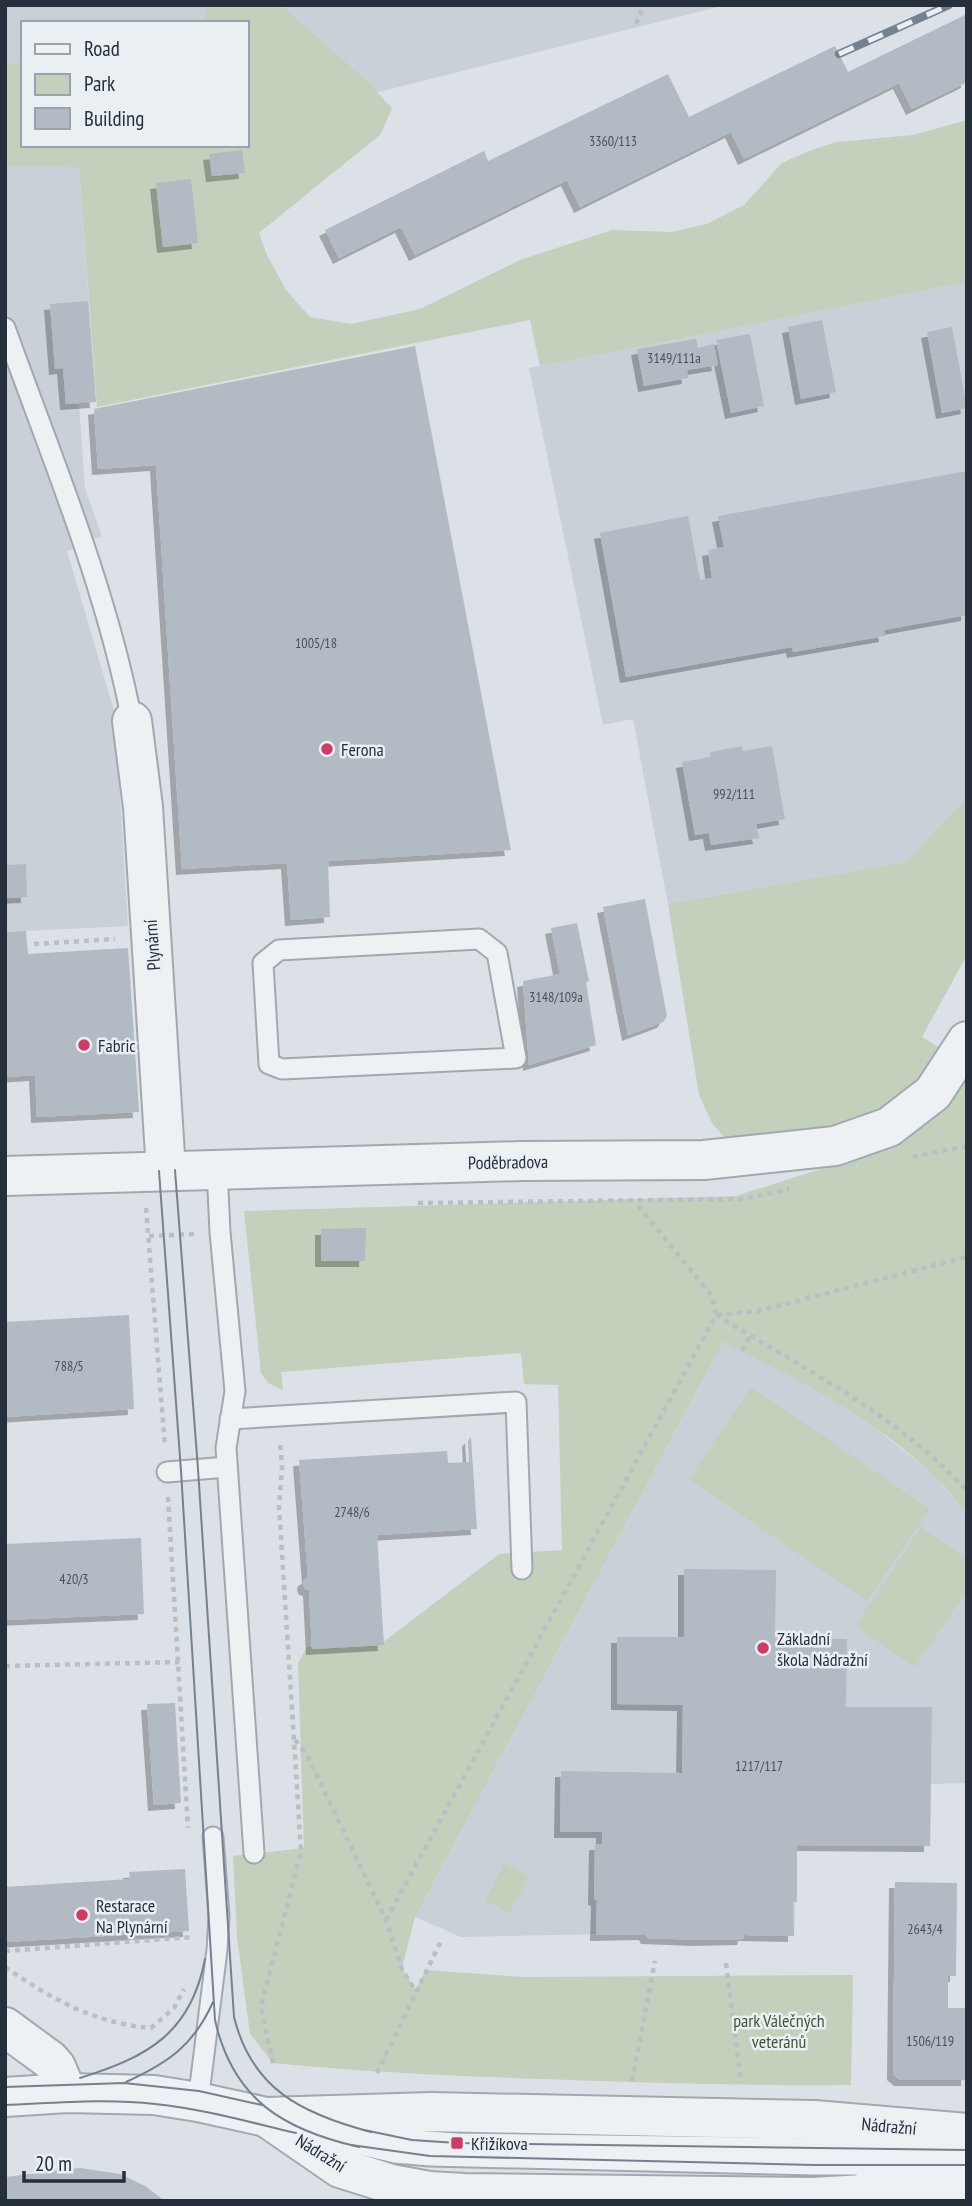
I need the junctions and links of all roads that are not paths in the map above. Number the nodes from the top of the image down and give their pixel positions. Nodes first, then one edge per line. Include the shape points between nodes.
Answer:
1 (5, 328) edge
2 (132, 720) joint
3 (263, 963) joint
4 (967, 1041) edge
5 (217, 1169) junction
6 (155, 1172) junction
7 (5, 1176) edge
8 (230, 1419) junction
9 (227, 1467) junction
10 (167, 1472) road end
11 (522, 1569) dead end
12 (213, 1837) dead end
13 (254, 1853) dead end
14 (5, 2027) edge
15 (67, 2093) junction
16 (5, 2096) edge
17 (198, 2102) junction
18 (266, 2117) junction
19 (967, 2133) edge
20 (967, 2150) edge
21 (967, 2165) edge
22 (878, 2179) edge
23 (967, 2188) edge

1 - 2 lane via 87,556 118,655
2 - 6 street, Plynární via 143,807
3 - 3 lane via 269,1064 282,1069 516,1058 497,953 479,939 279,950
4 - 5 street, Poděbradova via 933,1093 889,1126 835,1146 704,1160
5 - 6 street, Poděbradova
5 - 8 lane via 235,1391
6 - 7 street, Poděbradova
8 - 9 lane
8 - 11 lane via 516,1402
9 - 10 lane
9 - 13 lane
12 - 17 lane via 218,1950
14 - 15 street via 50,2060
15 - 16 street, Nádražní
15 - 17 street, Nádražní via 154,2095
17 - 18 street, Nádražní
18 - 19 street, Nádražní via 431,2112 800,2119
18 - 20 lane via 444,2143
18 - 22 street, Nádražní via 340,2168 429,2191 799,2197
21 - 22 lane
22 - 23 street, Nádražní

